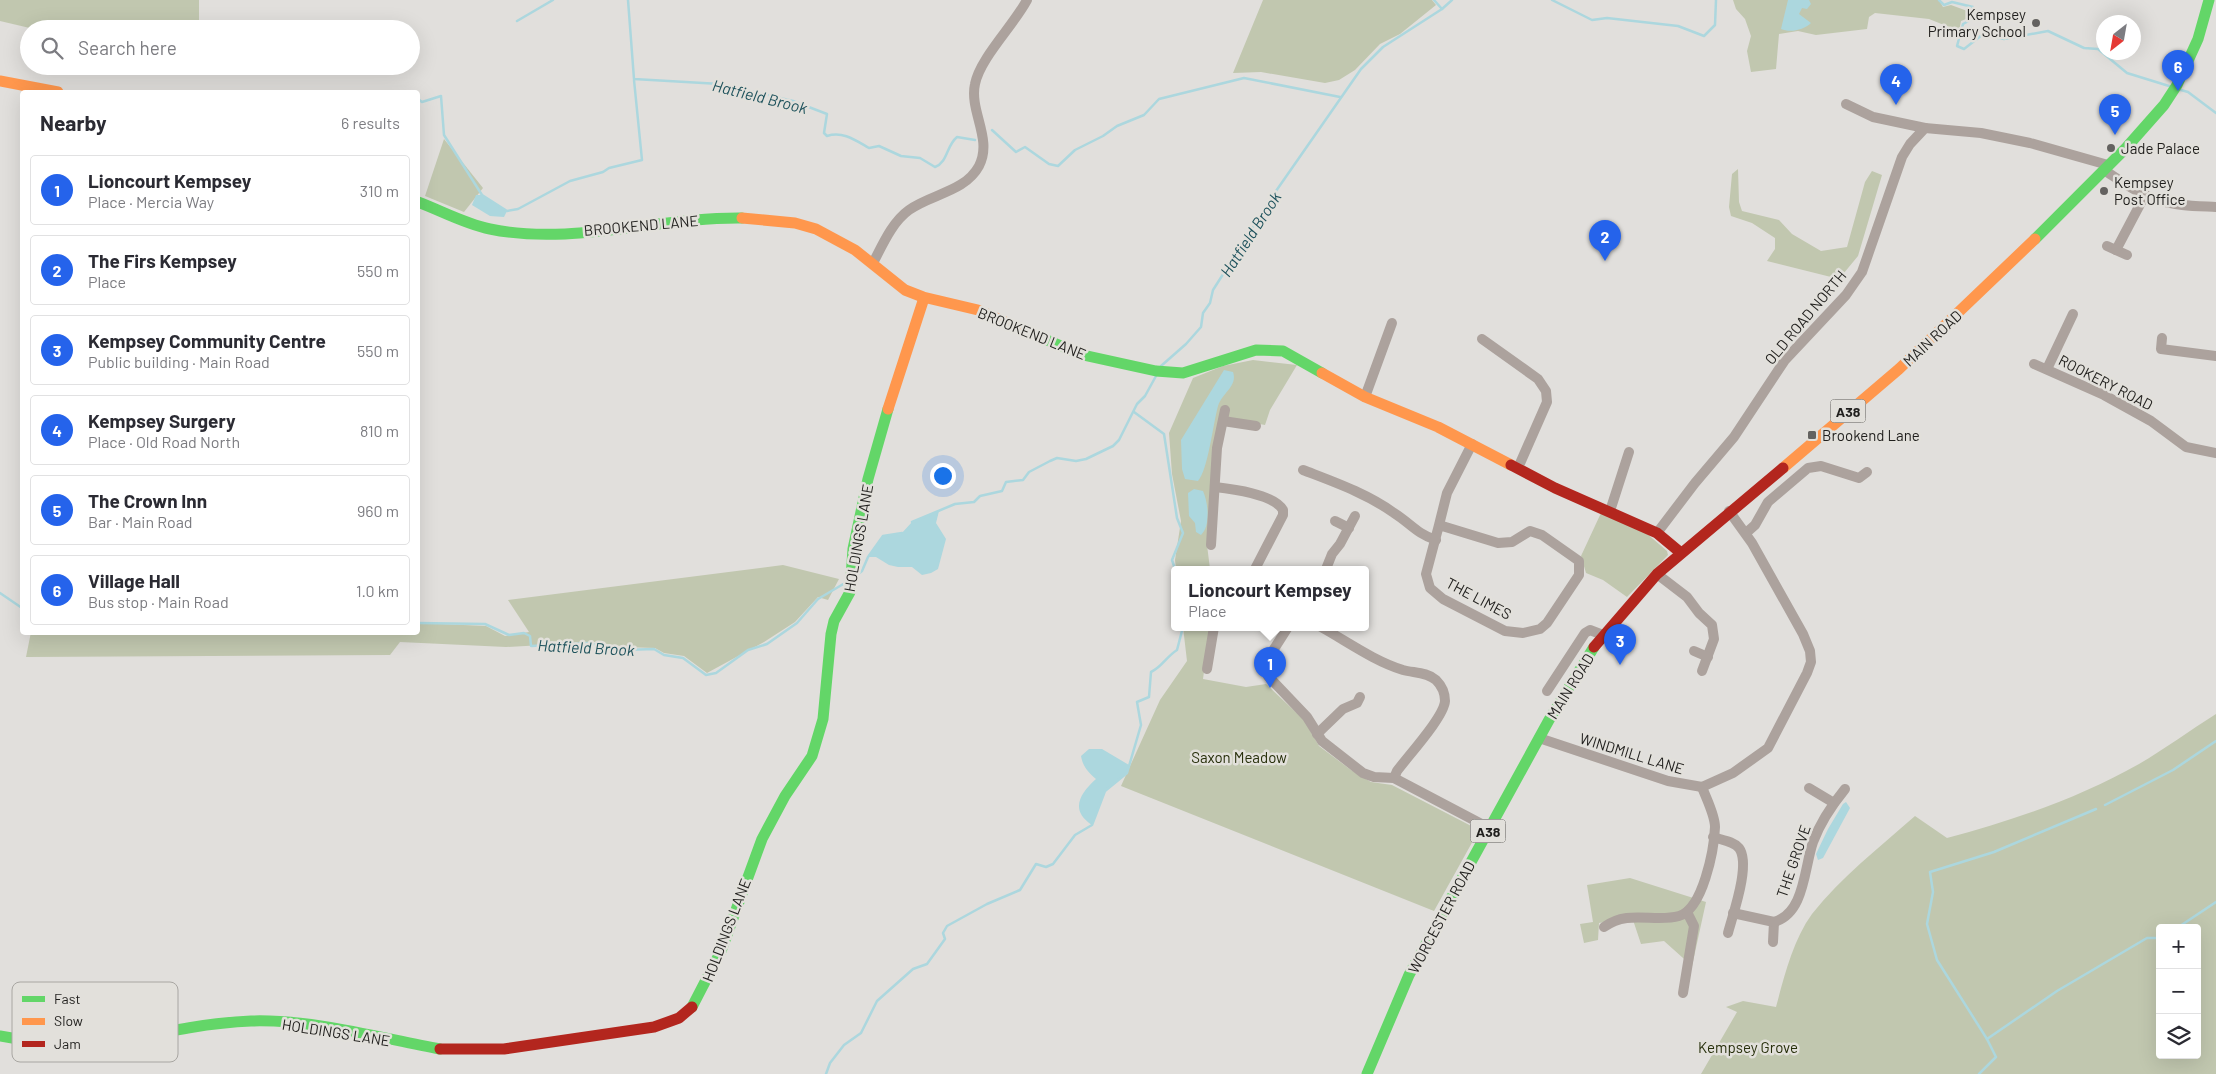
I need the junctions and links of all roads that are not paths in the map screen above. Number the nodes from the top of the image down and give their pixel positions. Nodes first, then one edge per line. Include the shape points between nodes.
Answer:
1 (1027, 0) edge
2 (2209, 0) edge
3 (0, 81) edge
4 (47, 90) edge
5 (1846, 104) dead end
6 (1925, 128) junction
7 (2106, 168) junction
8 (2145, 195) junction
9 (420, 203) edge
10 (2216, 208) edge
11 (2127, 255) dead end
12 (873, 264) junction
13 (924, 298) junction
14 (2073, 314) dead end
15 (1392, 323) dead end
16 (2162, 338) dead end
17 (1482, 339) dead end
18 (2216, 356) edge
19 (2034, 364) dead end
20 (2047, 369) junction
21 (1365, 397) junction
22 (1256, 426) dead end
23 (1472, 444) junction
24 (1629, 452) dead end
25 (2216, 452) edge
26 (1518, 468) junction
27 (1303, 470) dead end
28 (1867, 472) dead end
29 (1215, 487) junction
30 (1610, 511) junction
31 (1729, 511) junction
32 (1356, 516) dead end
33 (1335, 521) dead end
34 (1439, 525) junction
35 (1349, 528) junction
36 (1657, 533) junction
37 (1746, 533) junction
38 (1436, 540) junction
39 (1211, 545) dead end
40 (1681, 553) junction
41 (1257, 566) edge
42 (1327, 566) edge
43 (1657, 574) junction
44 (1213, 631) edge
45 (1283, 631) edge
46 (1328, 631) edge
47 (1603, 635) junction
48 (1694, 652) dead end
49 (1708, 658) junction
50 (1207, 669) dead end
51 (1702, 671) dead end
52 (1547, 691) dead end
53 (1360, 697) dead end
54 (1317, 734) junction
55 (1539, 738) junction
56 (1394, 778) junction
57 (1702, 787) junction
58 (1809, 788) dead end
59 (1845, 789) dead end
60 (1834, 803) junction
61 (1490, 828) junction
62 (1714, 838) junction
63 (1687, 912) junction
64 (1733, 913) junction
65 (1774, 922) junction
66 (1604, 927) dead end
67 (1728, 932) dead end
68 (1773, 942) dead end
69 (1682, 993) dead end
70 (178, 1032) edge
71 (1367, 1074) edge

1 - 12 street via 977,77 974,93 983,148 979,165 965,182 907,212
2 - 7 street, MAIN ROAD / A38 via 2198,39 2174,89 2145,128
3 - 4 street
5 - 6 street via 1873,117
6 - 7 street via 1981,133 2030,143
6 - 36 street, OLD ROAD NORTH via 1902,157 1862,272 1785,360 1734,437
7 - 8 street
7 - 31 street, MAIN ROAD / A38 via 1899,369
8 - 10 street via 2172,204
8 - 11 street via 2111,248
9 - 12 street, BROOKEND LANE via 475,226 512,232 566,232 719,219 774,219 831,235
12 - 13 street, BROOKEND LANE via 894,284
13 - 21 street, BROOKEND LANE via 978,310 1079,354 1151,371 1183,373 1235,355 1265,349 1279,350
13 - 70 street, HOLDINGS LANE via 886,412 868,479 853,549 850,592 834,621 831,634 817,742 804,770 785,796 762,839 721,951 701,994 687,1012 654,1027 504,1050 442,1048 308,1025 271,1022 220,1024
14 - 20 street
15 - 21 street
16 - 18 street via 2161,349
17 - 26 street via 1538,379 1546,391 1547,402
19 - 20 street, ROOKERY ROAD
20 - 25 street, ROOKERY ROAD via 2152,421 2186,447
21 - 23 street, BROOKEND LANE
22 - 29 street via 1224,415 1217,448
23 - 26 street, BROOKEND LANE
23 - 34 street, THE LIMES via 1447,493
24 - 30 street
26 - 30 street, BROOKEND LANE
27 - 38 street via 1336,481 1394,512 1421,535
28 - 37 street via 1859,478 1821,466 1808,468 1768,502
29 - 39 street
29 - 41 street via 1274,500 1283,510
30 - 36 street, BROOKEND LANE
31 - 37 street
31 - 40 street, MAIN ROAD / A38
32 - 35 street
33 - 35 street
34 - 38 street, THE LIMES
34 - 38 street, THE LIMES via 1498,543 1512,542 1530,531 1542,535 1579,561 1579,575 1540,629 1523,633 1505,631 1442,599 1430,588 1426,574
35 - 42 street
36 - 40 street, BROOKEND LANE
37 - 57 street via 1803,634 1811,662 1801,688 1768,748 1733,773
40 - 43 street, MAIN ROAD / A38
43 - 47 street, MAIN ROAD / A38
43 - 49 street via 1687,596 1712,625 1714,639
44 - 50 street
45 - 54 street via 1267,660 1268,676 1307,717
46 - 56 street via 1383,663 1429,676 1444,692 1440,713
47 - 52 street, MAIN ROAD via 1590,630 1585,633
47 - 55 street, MAIN ROAD / A38
48 - 49 street
49 - 51 street
53 - 54 street via 1357,703 1343,709
54 - 56 street via 1363,773
55 - 57 street, WINDMILL LANE via 1668,781
55 - 61 street, WORCESTER ROAD / A38
56 - 61 street
57 - 62 street via 1715,825
58 - 60 street
59 - 60 street, THE GROVE
60 - 65 street, THE GROVE via 1813,842 1793,908 1784,918
61 - 71 street, WORCESTER ROAD / A38 via 1409,976
62 - 63 street via 1701,894
62 - 64 street via 1735,844 1742,854 1741,883
63 - 66 street via 1670,918 1637,916 1612,921
63 - 69 street via 1694,926
64 - 65 street
64 - 67 street
65 - 68 street

